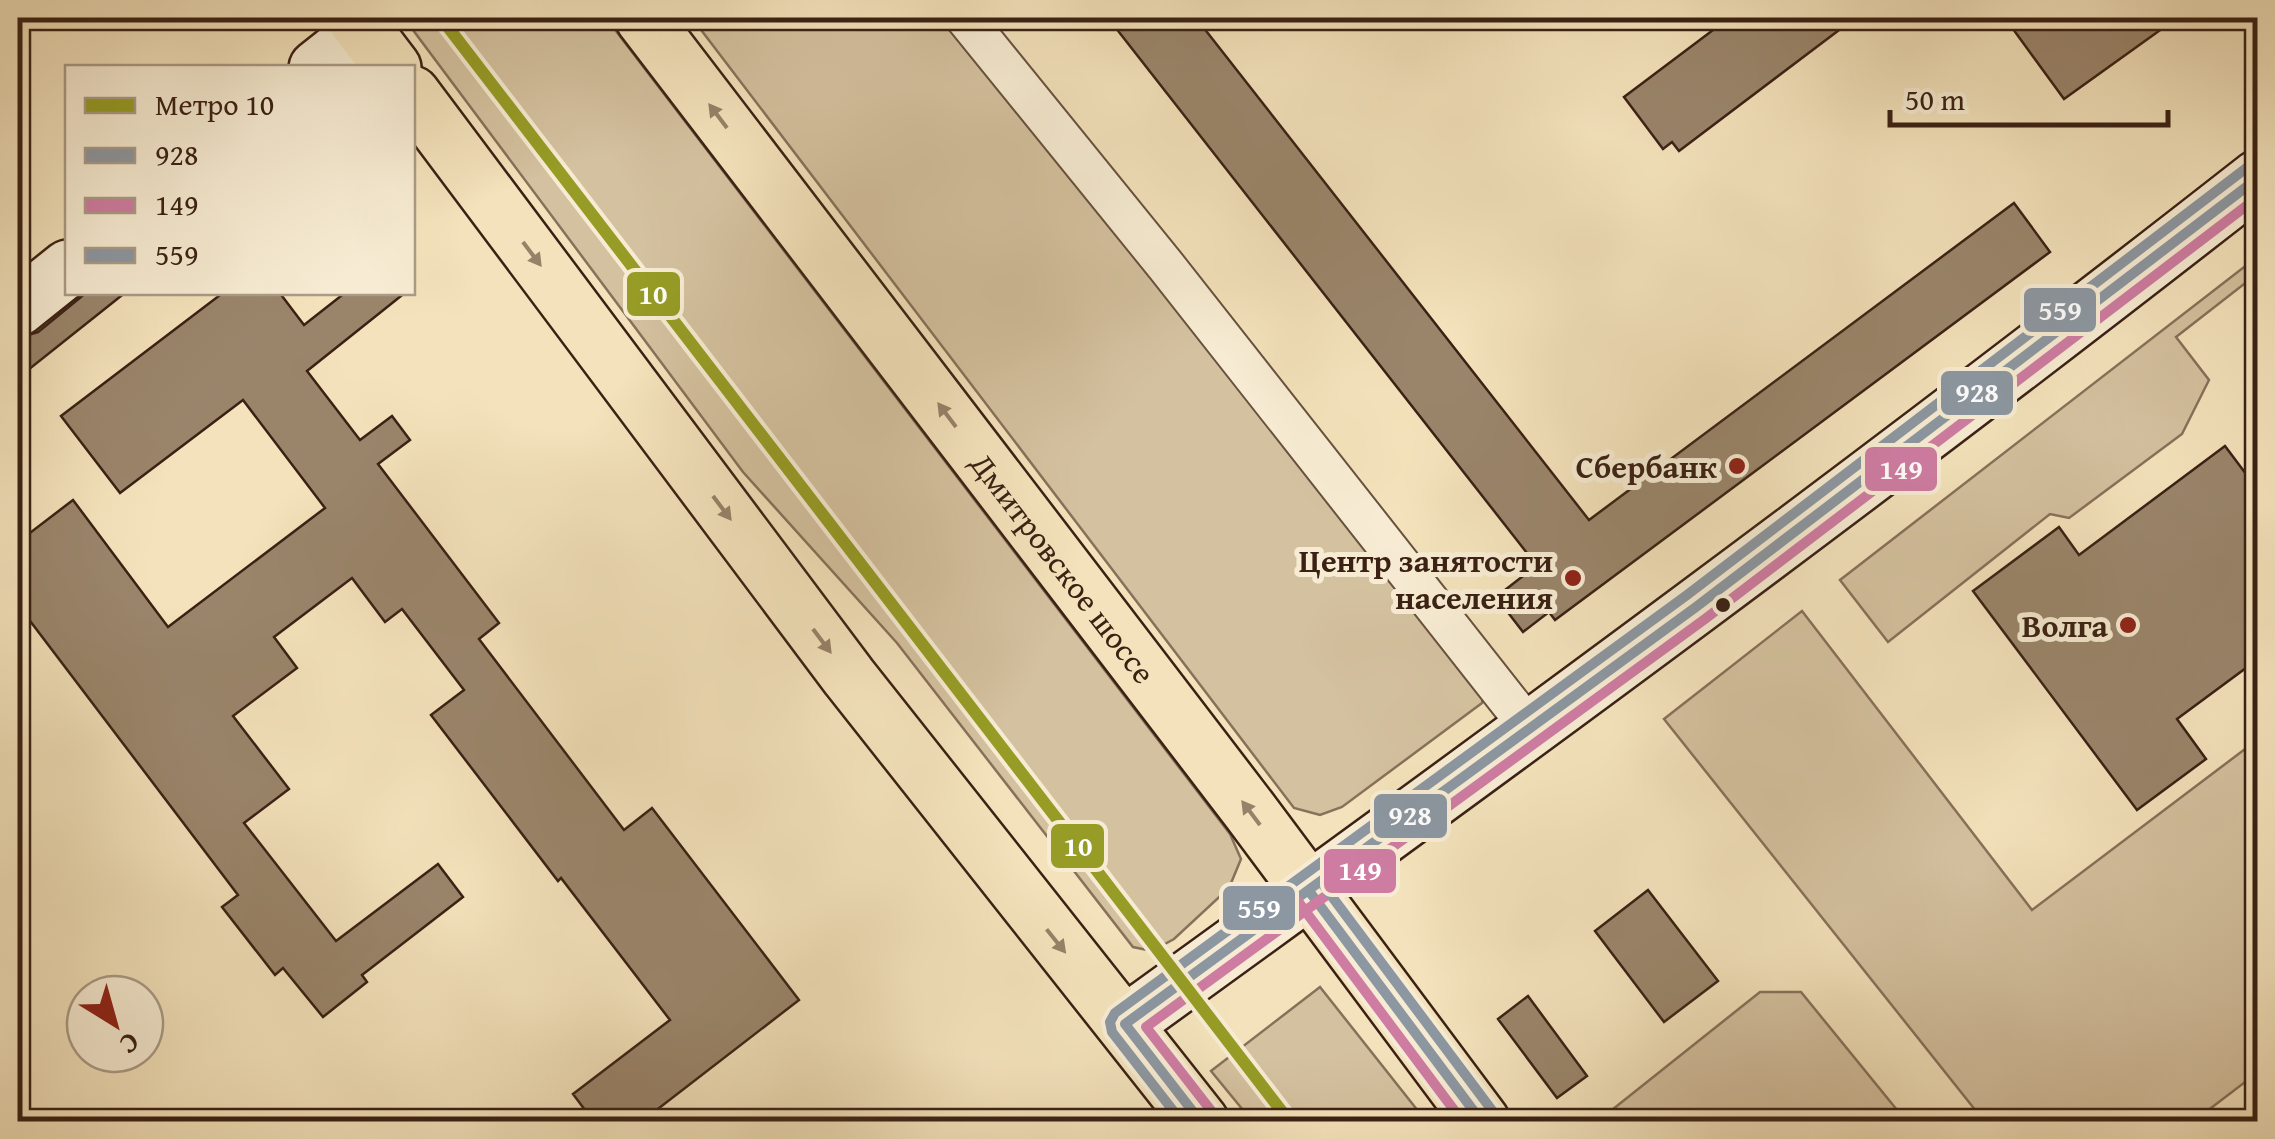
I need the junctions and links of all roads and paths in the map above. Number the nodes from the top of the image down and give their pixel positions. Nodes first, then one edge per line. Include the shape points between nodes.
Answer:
1 (643, 18) edge
2 (965, 18) edge
3 (371, 38) edge
4 (323, 65) edge
5 (415, 98) edge
6 (2258, 178) edge
7 (65, 270) edge
8 (18, 308) edge
9 (1532, 731) junction
10 (1309, 890) junction
11 (1125, 1024) junction
12 (1201, 1122) edge
13 (1482, 1122) edge

10 -> 1 main road, Дмитровское шоссе
2 - 9 street
3 - 4 street
5 -> 11 main road via 849,677
6 - 9 street
7 - 8 street
9 - 10 street
10 - 11 street
10 - 13 main road, Дмитровское шоссе
11 - 12 main road

